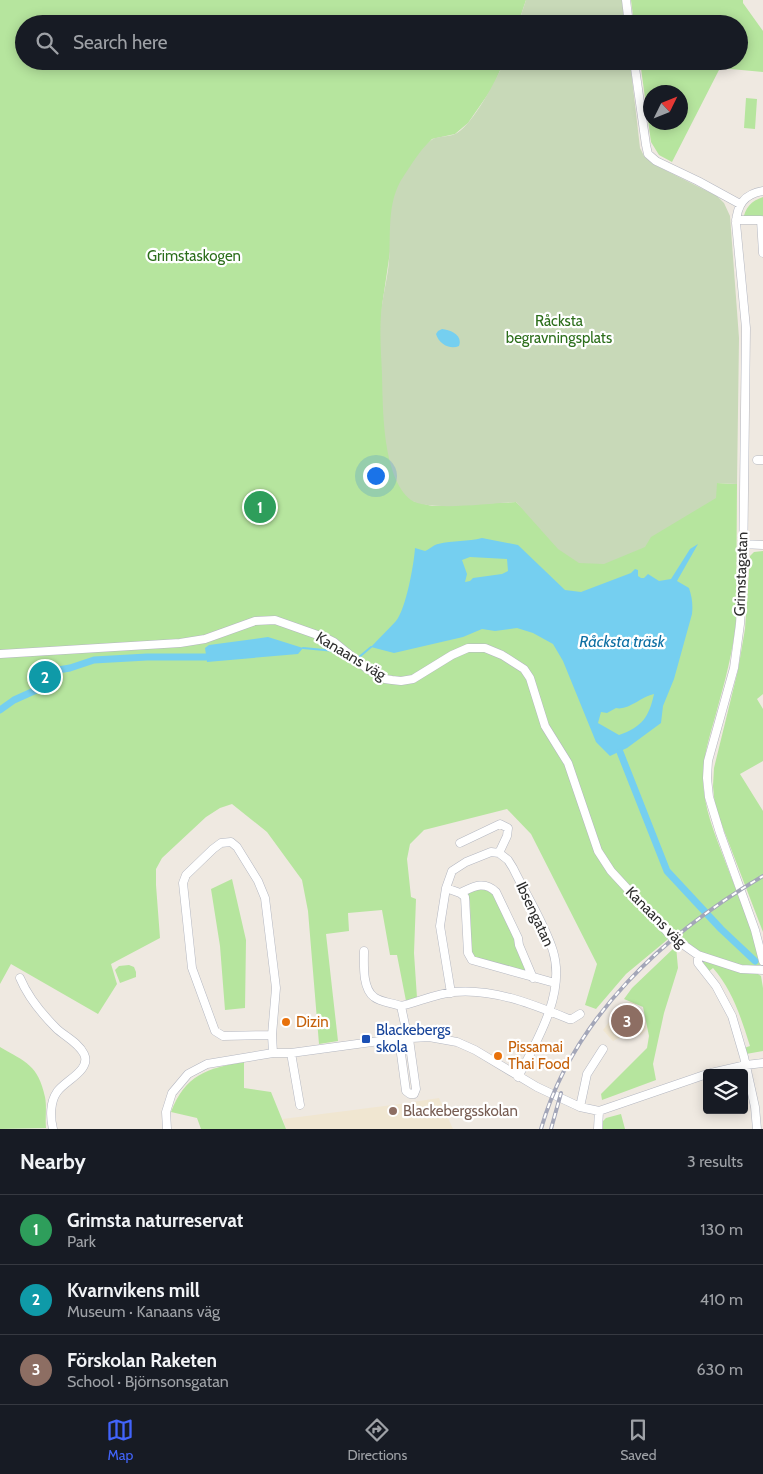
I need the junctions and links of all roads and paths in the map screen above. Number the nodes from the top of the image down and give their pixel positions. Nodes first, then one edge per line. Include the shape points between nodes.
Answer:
1 (626, 0) edge
2 (628, 15) edge
3 (635, 70) edge
4 (763, 191) edge
5 (740, 204) junction
6 (736, 220) junction
7 (763, 253) edge
8 (742, 544) junction
9 (763, 545) edge
10 (0, 654) edge
11 (460, 843) dead end
12 (499, 853) junction
13 (446, 888) junction
14 (460, 893) junction
15 (364, 951) dead end
16 (698, 955) junction
17 (763, 961) edge
18 (763, 970) edge
19 (20, 978) dead end
20 (533, 978) junction
21 (555, 982) junction
22 (451, 992) junction
23 (401, 1006) junction
24 (549, 1011) junction
25 (580, 1014) dead end
26 (272, 1035) junction
27 (399, 1039) junction
28 (408, 1039) junction
29 (603, 1049) dead end
30 (273, 1053) junction
31 (291, 1053) junction
32 (763, 1063) edge
33 (746, 1065) junction
34 (728, 1069) edge
35 (703, 1075) edge
36 (518, 1077) junction
37 (300, 1105) dead end
38 (580, 1107) junction
39 (599, 1110) junction
40 (53, 1129) edge
41 (167, 1129) edge
42 (598, 1129) edge
43 (757, 1129) edge

1 - 2 street
3 - 5 street via 648,154
4 - 5 street via 749,196
5 - 6 street, Grimstagatan
6 - 7 street via 761,220
6 - 8 street, Grimstagatan via 746,328
8 - 9 street
8 - 17 street, Grimstagatan via 740,624 734,668 708,761 707,778 708,797
10 - 16 street, Kanaans väg via 180,643 205,639 255,621 275,620 326,638 385,679 413,679 468,648 485,648 502,655 524,669 530,678 544,726 568,764 602,859 671,936
11 - 12 street via 500,824 508,828
12 - 13 street via 491,852 452,871
12 - 21 street, Ibsengatan via 513,868 553,952
13 - 14 street
13 - 22 street via 440,926
14 - 20 street via 465,897 468,953 472,960
14 - 20 street, Ibsengatan via 479,884 492,887 518,938
15 - 23 street via 365,977 371,994 375,999
16 - 18 street, Kanaans väg via 741,969
16 - 33 street via 698,963 716,986 732,1016
19 - 40 street via 31,1000 56,1028 77,1045 86,1059 80,1071 56,1094 50,1117
20 - 21 street
21 - 24 street, Ibsengatan
22 - 23 street
22 - 24 street via 491,993
23 - 28 street
24 - 25 street via 569,1019
24 - 36 street, Ibsengatan via 544,1028
26 - 26 street via 223,1036 215,1031 192,968 183,883 186,875 221,843 231,842 238,847 265,898 276,988
26 - 30 street
27 - 28 street
27 - 28 street via 406,1091 414,1094 416,1089
27 - 31 street
28 - 36 street via 429,1037 457,1042
29 - 38 street via 587,1074
30 - 31 street
30 - 41 street via 211,1062 196,1068 180,1081 172,1093 166,1112
31 - 37 street
32 - 33 street
33 - 34 street
33 - 43 street
35 - 39 street
36 - 38 street
38 - 39 street
39 - 42 street

